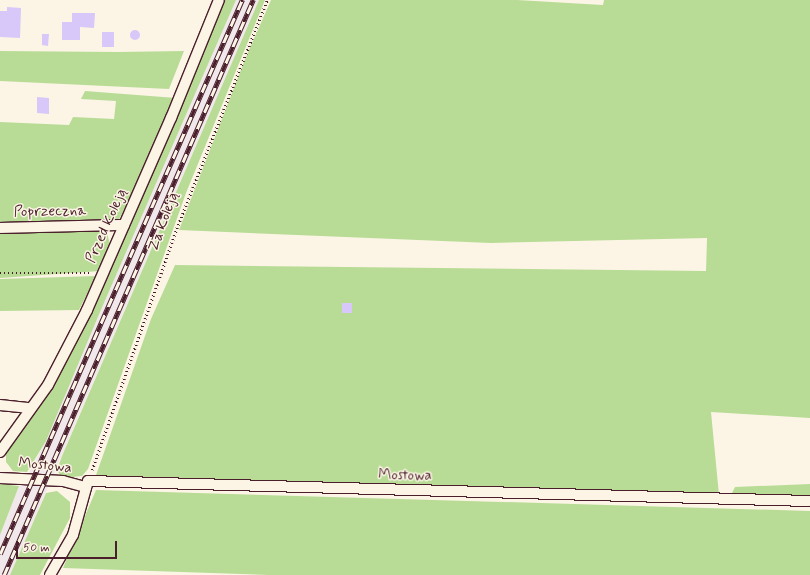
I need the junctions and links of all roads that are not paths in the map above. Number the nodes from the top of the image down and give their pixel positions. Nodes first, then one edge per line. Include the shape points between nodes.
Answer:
1 (219, 0) edge
2 (124, 225) junction
3 (0, 228) edge
4 (0, 404) edge
5 (30, 408) junction
6 (0, 452) edge
7 (0, 478) edge
8 (87, 484) junction
9 (810, 501) edge
10 (50, 575) edge

1 - 2 street, Przed Koleją
2 - 3 street, Poprzeczna
2 - 5 street, Przed Koleją via 62,362
4 - 5 street
5 - 6 street, Przed Koleją
7 - 8 street, Mostowa
8 - 9 street, Mostowa
8 - 10 street via 73,535

